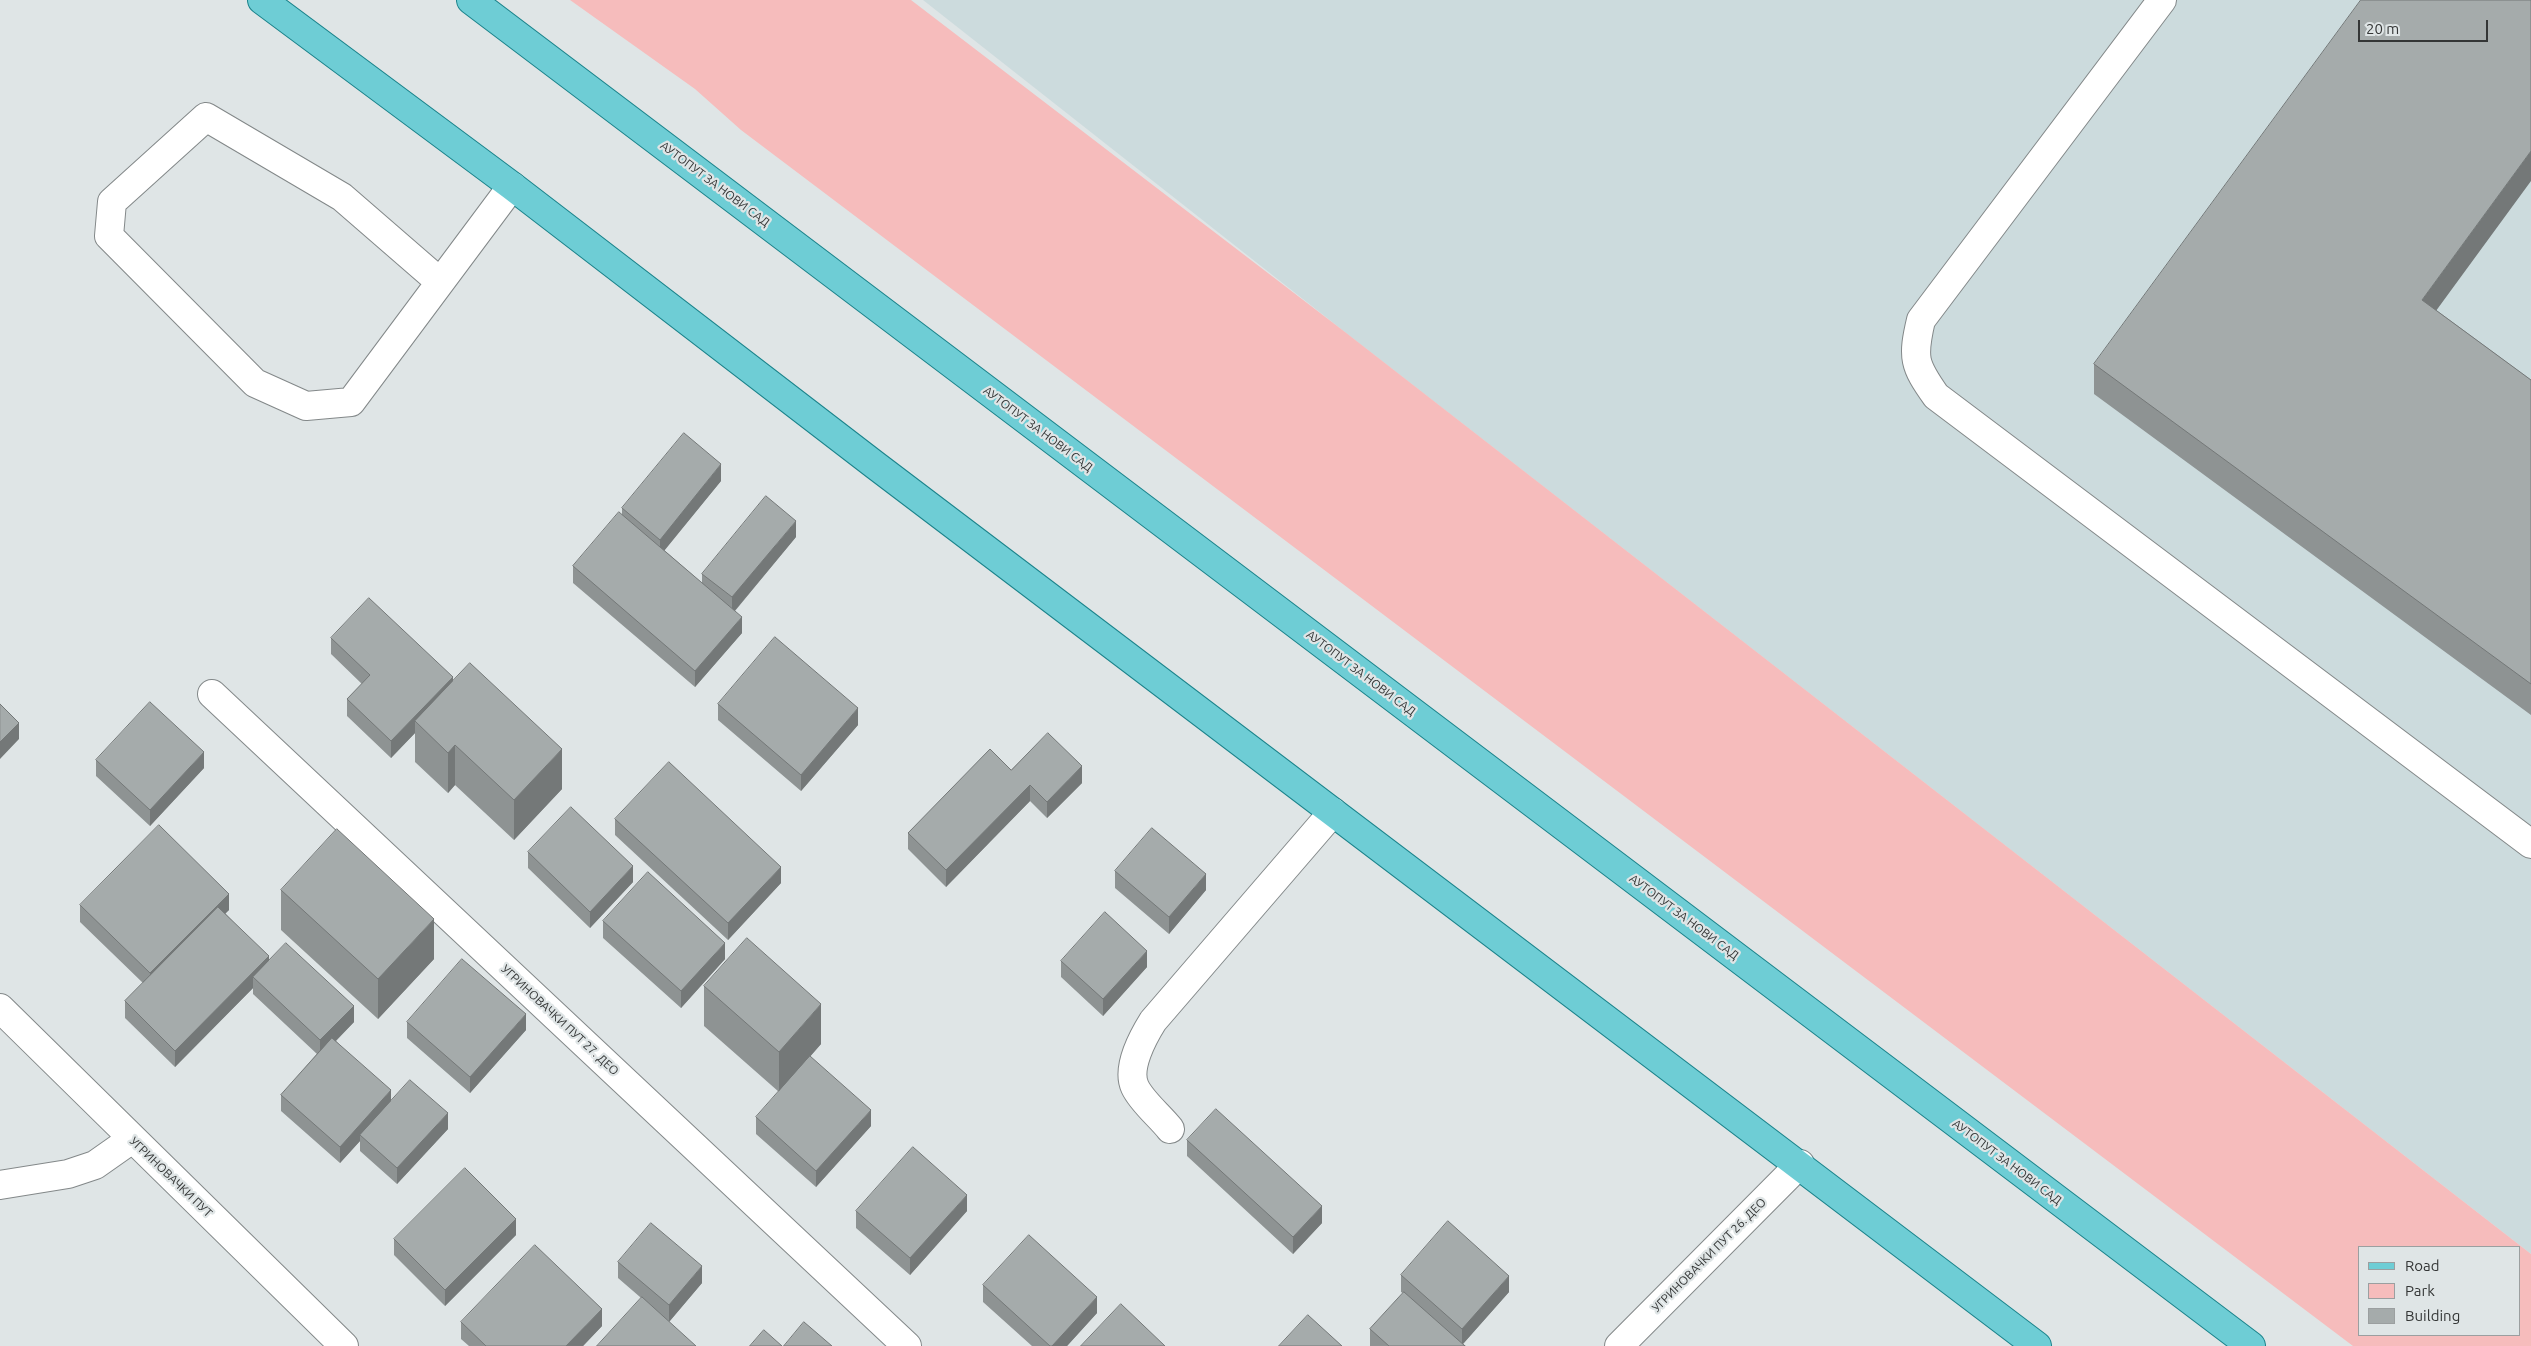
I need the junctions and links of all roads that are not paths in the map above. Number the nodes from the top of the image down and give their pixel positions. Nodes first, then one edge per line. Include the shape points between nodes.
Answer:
1 (262, 0) edge
2 (471, 0) edge
3 (2162, 0) edge
4 (512, 186) junction
5 (440, 282) junction
6 (212, 694) dead end
7 (1333, 812) junction
8 (2531, 844) edge
9 (0, 1008) edge
10 (1170, 1129) dead end
11 (132, 1139) junction
12 (1800, 1164) junction
13 (0, 1185) edge
14 (344, 1346) edge
15 (908, 1346) edge
16 (1619, 1346) edge
17 (2037, 1346) edge
18 (2251, 1346) edge

1 - 4 main road
2 - 18 main road, АУТОПУТ ЗА НОВИ САД
3 - 8 street via 1921,320 1915,343 1918,371 1936,396
4 - 5 street
4 - 7 main road
5 - 5 street via 351,402 306,406 255,383 109,236 112,202 206,117 342,197
6 - 15 street, УГРИНОВАЧКИ ПУТ 27. ДЕО
7 - 10 street via 1153,1022 1140,1042 1134,1064 1134,1086
7 - 12 main road
9 - 11 street, УГРИНОВАЧКИ ПУТ
11 - 13 street via 95,1165 68,1174
11 - 14 street, УГРИНОВАЧКИ ПУТ
12 - 16 street, УГРИНОВАЧКИ ПУТ 26. ДЕО
12 - 17 main road

